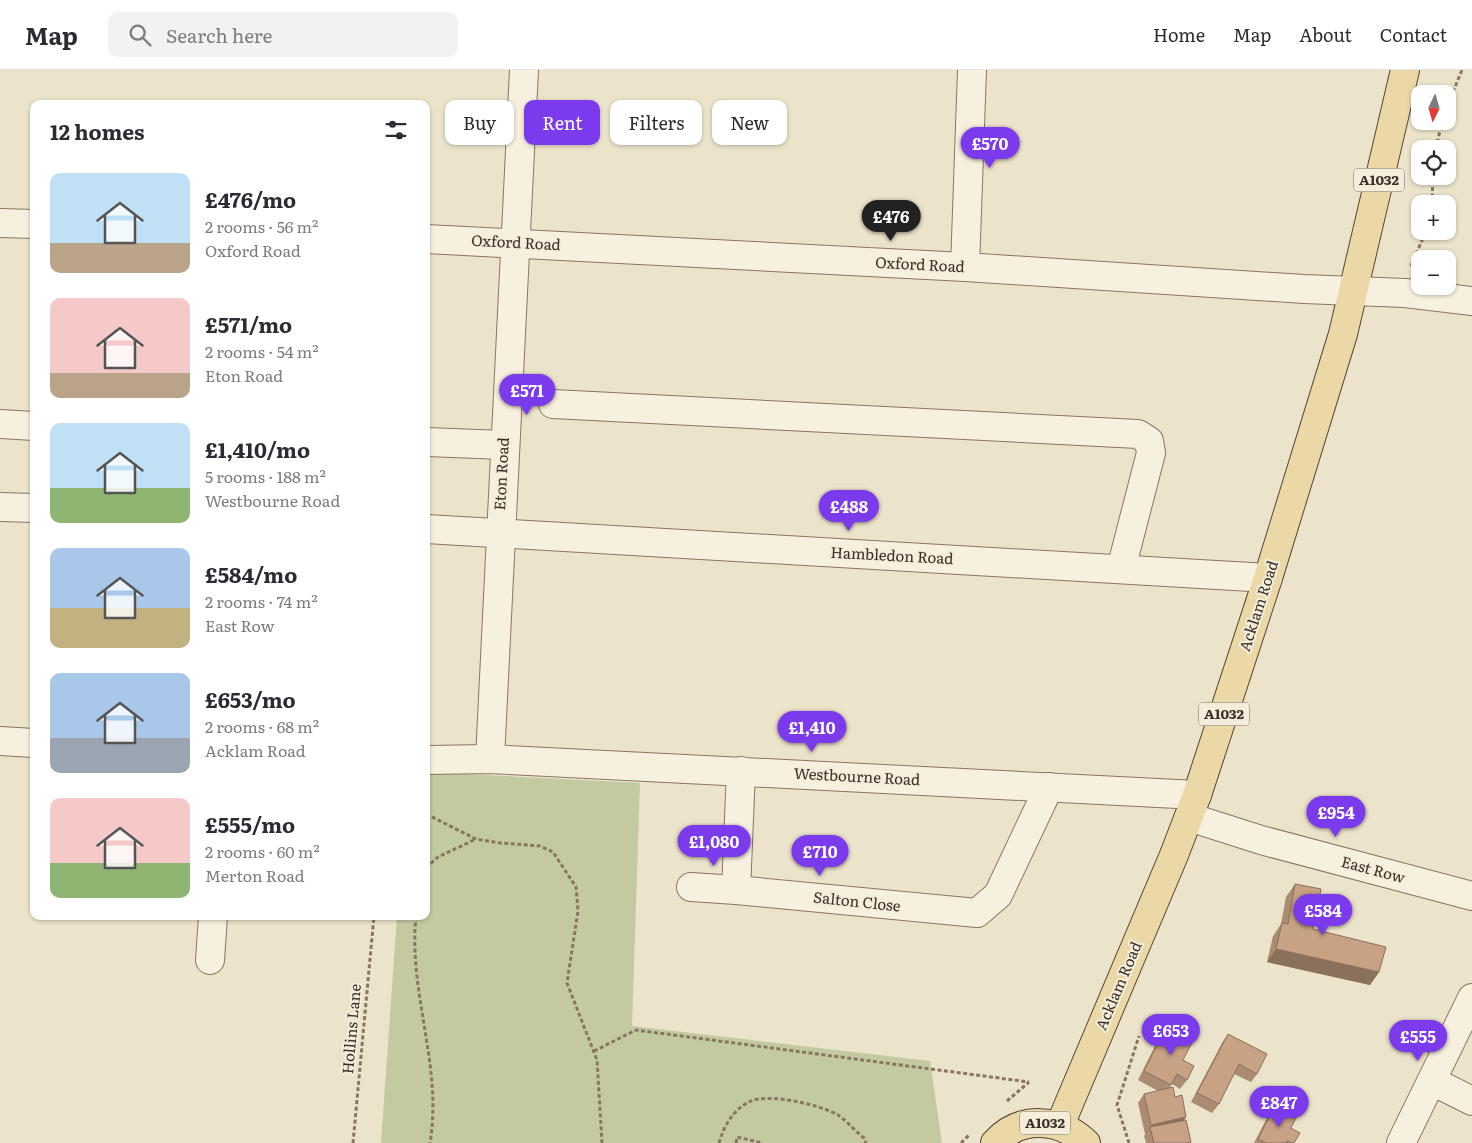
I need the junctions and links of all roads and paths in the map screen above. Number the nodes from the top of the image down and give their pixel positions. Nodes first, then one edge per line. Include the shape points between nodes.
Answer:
1 (524, 70) edge
2 (972, 70) edge
3 (1405, 70) edge
4 (1462, 70) edge
5 (1456, 85) edge
6 (0, 223) edge
7 (30, 224) edge
8 (430, 239) edge
9 (514, 242) junction
10 (965, 267) junction
11 (1354, 290) junction
12 (1472, 301) edge
13 (553, 404) dead end
14 (0, 424) edge
15 (30, 426) edge
16 (430, 442) edge
17 (504, 445) junction
18 (0, 506) edge
19 (30, 508) edge
20 (430, 529) edge
21 (499, 533) junction
22 (1121, 568) junction
23 (1268, 578) junction
24 (0, 741) edge
25 (30, 742) edge
26 (490, 759) junction
27 (430, 760) edge
28 (741, 771) junction
29 (1049, 787) junction
30 (1193, 806) junction
31 (430, 816) edge
32 (476, 839) junction
33 (430, 864) edge
34 (690, 888) dead end
35 (736, 890) junction
36 (1472, 896) edge
37 (213, 920) edge
38 (374, 920) edge
39 (416, 920) edge
40 (210, 960) dead end
41 (1472, 998) edge
42 (1139, 1036) dead end
43 (594, 1051) junction
44 (1432, 1081) junction
45 (1029, 1082) dead end
46 (1472, 1101) edge
47 (1060, 1126) junction
48 (353, 1143) edge
49 (430, 1143) edge
50 (602, 1143) edge
51 (720, 1143) edge
52 (736, 1143) edge
53 (762, 1143) edge
54 (866, 1143) edge
55 (995, 1143) edge
56 (1086, 1143) edge
57 (1129, 1143) edge
58 (1401, 1143) edge

1 - 9 street, Eton Road
2 - 10 street
3 - 11 main road, Acklam Road / A1032
4 - 5 path
6 - 7 street
8 - 9 street, Oxford Road
9 - 10 street, Oxford Road
9 - 17 street, Eton Road
10 - 11 street, Oxford Road via 1304,290
11 - 12 street, Oxford Road
11 - 23 main road, Acklam Road / A1032
13 - 22 street via 1138,434 1150,441 1151,453
14 - 15 street
16 - 17 street
17 - 21 street, Eton Road
18 - 19 street
20 - 21 street, Hambledon Road
21 - 22 street, Hambledon Road
21 - 26 street, Eton Road
22 - 23 street, Hambledon Road
23 - 30 main road, Acklam Road / A1032
24 - 25 street
26 - 27 street, Westbourne Road
26 - 28 street, Westbourne Road
28 - 29 street, Westbourne Road
28 - 35 street
29 - 30 street, Westbourne Road
29 - 35 street, Salton Close via 998,895 977,913
30 - 36 street, East Row via 1261,840
30 - 47 main road, Acklam Road / A1032
31 - 32 path
32 - 33 path via 438,856
32 - 43 path via 540,846 553,852 576,887 578,911 567,983
34 - 35 street, Salton Close
37 - 40 street
38 - 48 path, Hollins Lane
39 - 49 path via 415,970 434,1089
41 - 44 street
42 - 57 path via 1117,1105
43 - 45 path via 636,1030
43 - 50 path
44 - 46 street
44 - 58 street
47 - 55 main road, A1032 via 1040,1122 1019,1126
47 - 56 main road, A1032
51 - 54 path via 724,1126 752,1100 779,1099 810,1103 838,1115
52 - 53 path via 737,1138

